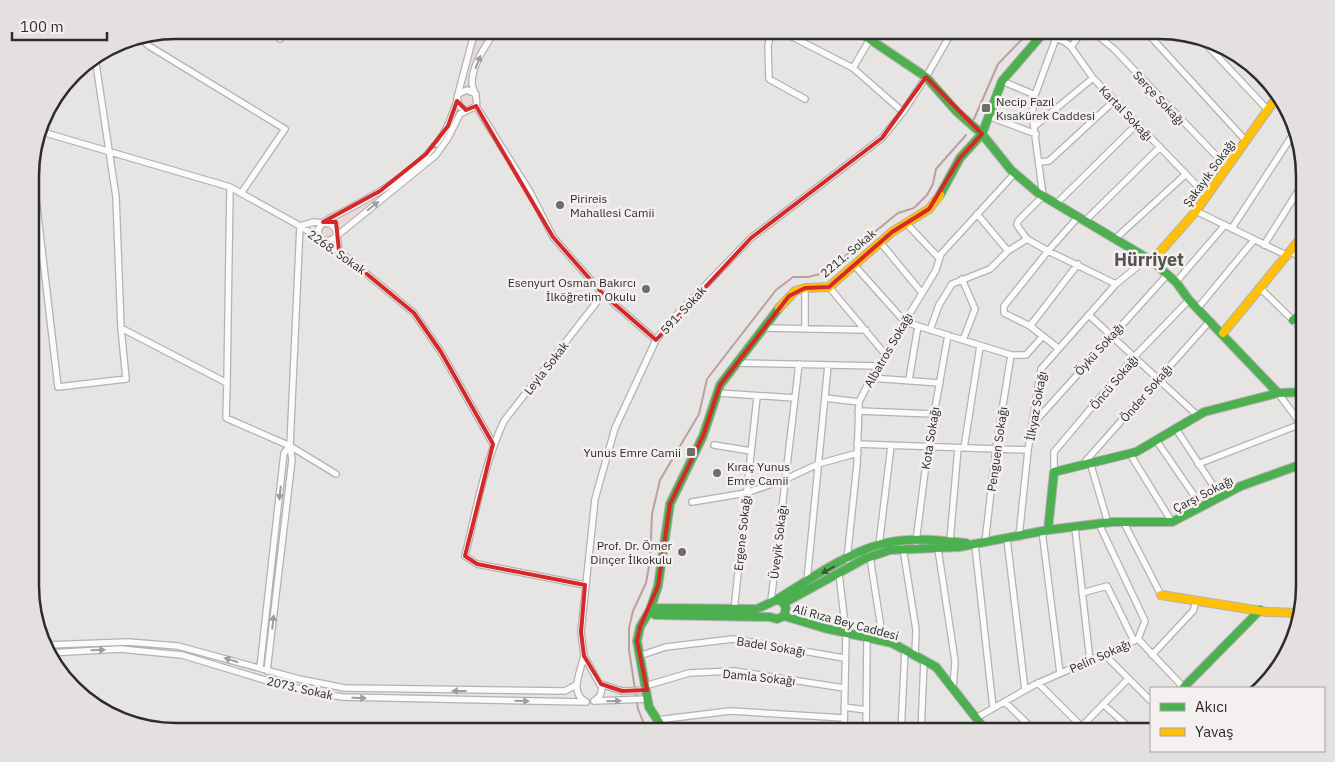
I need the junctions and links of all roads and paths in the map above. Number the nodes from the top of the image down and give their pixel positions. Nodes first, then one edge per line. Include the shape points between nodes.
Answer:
1 (473, 39) edge
2 (489, 39) edge
3 (769, 39) edge
4 (797, 39) edge
5 (869, 39) edge
6 (874, 39) edge
7 (948, 39) edge
8 (1039, 39) edge
9 (1056, 39) edge
10 (1058, 39) edge
11 (1077, 39) edge
12 (1102, 39) edge
13 (1156, 39) edge
14 (872, 41) junction
15 (145, 42) edge
16 (1071, 47) junction
17 (1210, 48) edge
18 (96, 64) edge
19 (853, 68) junction
20 (926, 77) junction
21 (1093, 78) junction
22 (1002, 81) junction
23 (477, 96) junction
24 (1035, 96) junction
25 (457, 99) junction
26 (805, 99) dead end
27 (1114, 101) junction
28 (1274, 101) edge
29 (476, 106) junction
30 (466, 110) junction
31 (1268, 110) junction
32 (903, 112) junction
33 (988, 116) junction
34 (1138, 123) junction
35 (1035, 126) junction
36 (46, 133) edge
37 (982, 134) junction
38 (1036, 134) junction
39 (1291, 138) edge
40 (1246, 141) junction
41 (1160, 147) junction
42 (110, 151) junction
43 (1039, 162) junction
44 (1227, 167) junction
45 (1015, 174) junction
46 (1186, 174) junction
47 (230, 188) junction
48 (242, 192) junction
49 (1296, 194) edge
50 (1043, 196) junction
51 (1207, 196) junction
52 (1056, 204) junction
53 (1196, 211) junction
54 (978, 214) junction
55 (39, 218) edge
56 (1082, 218) junction
57 (323, 222) junction
58 (906, 223) junction
59 (300, 226) junction
60 (1225, 226) junction
61 (1232, 228) junction
62 (335, 237) junction
63 (1116, 238) junction
64 (320, 239) junction
65 (1027, 239) junction
66 (1254, 240) junction
67 (880, 242) junction
68 (1264, 245) junction
69 (1296, 245) edge
70 (339, 251) junction
71 (1008, 252) junction
72 (1048, 252) junction
73 (1289, 254) junction
74 (1296, 256) edge
75 (939, 258) junction
76 (1150, 259) junction
77 (1078, 264) junction
78 (854, 266) junction
79 (1168, 275) junction
80 (962, 279) junction
81 (1176, 282) junction
82 (1116, 284) junction
83 (829, 287) junction
84 (805, 288) junction
85 (1260, 288) junction
86 (922, 293) junction
87 (603, 294) junction
88 (1189, 300) junction
89 (1197, 309) junction
90 (1090, 316) junction
91 (1296, 318) edge
92 (1293, 320) junction
93 (905, 322) junction
94 (1209, 322) junction
95 (1296, 323) edge
96 (918, 326) junction
97 (1030, 326) junction
98 (121, 328) junction
99 (764, 328) junction
100 (805, 328) junction
101 (866, 330) junction
102 (930, 330) junction
103 (1223, 333) junction
104 (948, 335) junction
105 (1111, 335) junction
106 (1043, 336) junction
107 (656, 340) junction
108 (964, 340) junction
109 (980, 346) junction
110 (1058, 348) junction
111 (885, 354) junction
112 (1011, 355) junction
113 (1134, 357) junction
114 (736, 363) junction
115 (799, 364) junction
116 (828, 365) junction
117 (878, 366) junction
118 (871, 378) junction
119 (1158, 379) junction
120 (909, 380) junction
121 (940, 382) junction
122 (227, 383) junction
123 (1296, 392) edge
124 (718, 393) junction
125 (1278, 393) junction
126 (757, 397) junction
127 (795, 398) junction
128 (825, 398) junction
129 (859, 402) junction
130 (858, 411) junction
131 (934, 414) junction
132 (1198, 416) junction
133 (1296, 418) edge
134 (1031, 426) junction
135 (1296, 426) edge
136 (1176, 429) junction
137 (1156, 440) junction
138 (493, 444) junction
139 (857, 444) junction
140 (290, 446) junction
141 (714, 446) dead end
142 (891, 446) junction
143 (928, 448) junction
144 (961, 448) junction
145 (996, 448) junction
146 (1028, 450) junction
147 (751, 451) junction
148 (858, 453) junction
149 (1130, 454) junction
150 (1087, 463) junction
151 (818, 464) junction
152 (1198, 464) junction
153 (1296, 466) edge
154 (1054, 472) junction
155 (336, 474) dead end
156 (786, 479) junction
157 (746, 493) junction
158 (1220, 496) junction
159 (692, 502) dead end
160 (1202, 506) junction
161 (1172, 522) junction
162 (1108, 523) junction
163 (1124, 523) junction
164 (1099, 524) junction
165 (1076, 528) junction
166 (1045, 531) junction
167 (1019, 537) junction
168 (1007, 540) junction
169 (950, 541) junction
170 (916, 542) junction
171 (986, 543) junction
172 (975, 544) junction
173 (880, 545) junction
174 (903, 548) junction
175 (938, 549) junction
176 (870, 557) junction
177 (847, 560) junction
178 (839, 574) junction
179 (807, 581) junction
180 (584, 585) junction
181 (1082, 593) junction
182 (1161, 595) joint
183 (775, 602) junction
184 (1196, 602) junction
185 (650, 610) junction
186 (734, 610) junction
187 (1260, 610) junction
188 (1294, 613) edge
189 (784, 616) junction
190 (770, 617) junction
191 (846, 633) junction
192 (867, 638) junction
193 (1136, 640) junction
194 (883, 641) junction
195 (52, 645) edge
196 (905, 650) junction
197 (55, 652) edge
198 (1104, 654) junction
199 (1152, 655) junction
200 (584, 656) junction
201 (640, 656) junction
202 (915, 656) junction
203 (844, 658) junction
204 (924, 661) junction
205 (1090, 661) junction
206 (260, 668) junction
207 (267, 670) junction
208 (1060, 673) junction
209 (595, 678) junction
210 (1128, 679) junction
211 (1038, 682) junction
212 (577, 683) junction
213 (601, 684) junction
214 (1183, 687) edge
215 (1185, 687) edge
216 (844, 688) junction
217 (645, 689) junction
218 (953, 690) junction
219 (1025, 690) junction
220 (646, 699) junction
221 (1150, 700) edge
222 (594, 701) junction
223 (586, 702) junction
224 (1005, 702) junction
225 (1103, 704) junction
226 (844, 708) junction
227 (993, 708) junction
228 (866, 710) junction
229 (844, 718) junction
230 (657, 720) junction
231 (978, 720) junction
232 (660, 723) edge
233 (844, 723) edge
234 (866, 723) edge
235 (901, 723) edge
236 (921, 723) edge
237 (976, 723) edge
238 (980, 723) edge
239 (1027, 723) edge
240 (1079, 723) edge
241 (1085, 723) edge
242 (1124, 723) edge

1 - 25 street
23 -> 2 street via 472,84 476,62
3 - 26 street via 769,79
4 - 19 street
5 - 14 street
6 - 14 street
7 - 20 street, 591. Sokak
8 - 22 street, 2211. Sokak
9 - 24 street
10 - 16 street, Kartal Sokağı
11 - 16 street
12 - 44 street, Serçe Sokağı
13 - 40 street
14 - 19 street
14 - 20 street
15 - 48 street via 285,129
16 - 21 street, Kartal Sokağı
17 - 31 street
18 - 42 street
19 - 32 street
20 - 32 street, 591. Sokak
20 - 37 street
21 - 27 street, Kartal Sokağı
21 - 35 street
22 - 24 street
22 - 33 street, 2211. Sokak
23 - 25 street via 467,90 460,92
23 - 29 street
24 - 35 street via 1032,113
25 - 30 street via 460,108
25 -> 57 street via 448,126 426,154 380,191
27 - 34 street, Kartal Sokağı
27 - 43 street via 1049,161
28 - 31 street, Şakayık Sokağı
29 - 30 street
29 - 87 street via 530,192 553,237
62 -> 30 street via 436,155 460,114
31 - 40 street, Şakayık Sokağı
32 - 107 street, 591. Sokak via 882,138 751,238
33 - 37 street, 2211. Sokak
33 - 38 street
34 - 41 street, Kartal Sokağı
34 - 52 street
35 - 38 street
36 - 42 street, 2268. Sokak
37 - 45 street
37 - 58 street, 2211. Sokak via 960,158 929,209
38 - 43 street
39 - 61 street
40 - 44 street, Şakayık Sokağı
41 - 46 street, Kartal Sokağı
41 - 56 street
42 - 47 street, 2268. Sokak
42 - 98 street via 116,197
43 - 50 street
44 - 51 street, Şakayık Sokağı
45 - 50 street
45 - 54 street, Albatros Sokağı
46 - 51 street, Kartal Sokağı
46 - 63 street
47 - 48 street, 2268. Sokak
47 - 122 street
48 - 59 street, 2268. Sokak
49 - 68 street
50 - 52 street
50 - 65 street via 1018,221 1018,229
51 - 53 street, Şakayık Sokağı
52 - 56 street
53 - 60 street
53 - 76 street, Şakayık Sokağı
54 - 71 street
54 - 75 street, Albatros Sokağı
55 - 98 street via 58,387 126,379
56 - 63 street
56 - 72 street
57 - 59 street
57 - 62 street via 335,227
57 - 64 street via 318,230
58 - 67 street, 2211. Sokak
58 - 75 street
59 - 64 street, 2268. Sokak
59 - 140 street
60 - 61 street
60 - 81 street
61 - 66 street
62 - 64 street via 328,241
62 - 70 street
63 - 76 street
64 - 70 street, 2268. Sokak
65 - 71 street
65 - 72 street
66 - 68 street
66 - 89 street
67 - 78 street, 2211. Sokak
67 - 86 street
68 - 73 street
69 - 73 street
70 - 138 street, 2268. Sokak via 414,314 441,352
71 - 80 street via 990,269
72 - 77 street
72 - 97 street via 1004,306 1004,313
73 - 74 street
73 - 85 street
75 - 86 street, Albatros Sokağı via 936,270
76 - 79 street
76 - 82 street, İlkyaz Sokağı
77 - 82 street
77 - 97 street
78 - 83 street, 2211. Sokak
78 - 93 street
79 - 81 street
79 - 105 street, Öykü Sokağı
80 - 102 street via 952,284 939,305
80 - 108 street via 975,309
81 - 88 street
82 - 90 street, İlkyaz Sokağı
83 - 84 street, 2211. Sokak
83 - 101 street
84 - 99 street via 789,296
84 - 100 street
85 - 92 street
85 - 103 street
86 - 93 street, Albatros Sokağı
87 - 107 street
87 - 138 street, Leyla Sokak via 504,421
88 - 89 street
88 - 113 street, Öncü Sokağı
89 - 94 street
90 - 105 street
90 - 110 street, İlkyaz Sokağı
91 - 92 street
92 - 95 street
93 - 96 street
93 - 111 street, Albatros Sokağı
94 - 103 street
94 - 119 street, Önder Sokağı
96 - 102 street
96 - 120 street
97 - 106 street
98 - 122 street
99 - 100 street
99 - 114 street
100 - 101 street
101 - 111 street
102 - 104 street
103 - 125 street
104 - 108 street
104 - 121 street, Kota Sokağı
105 - 113 street
105 - 134 street, Öykü Sokağı
106 - 110 street
106 - 112 street via 1026,355
107 - 180 street, 591. Sokak via 615,428 595,500
108 - 109 street
109 - 112 street
109 - 144 street
110 - 134 street, İlkyaz Sokağı via 1041,369
111 - 117 street, Albatros Sokağı
112 - 145 street, Penguen Sokağı
113 - 119 street
113 - 154 street, Öncü Sokağı via 1054,452
114 - 115 street
114 - 124 street
115 - 116 street
115 - 127 street, Üveyik Sokağı
116 - 117 street
116 - 128 street
117 - 118 street, Albatros Sokağı
118 - 120 street
118 - 129 street, Albatros Sokağı
119 - 132 street
119 - 150 street, Önder Sokağı
120 - 121 street
121 - 131 street, Kota Sokağı
122 - 140 street via 226,418
123 - 125 street
124 - 126 street
124 - 185 street via 703,436 670,504 662,566
125 - 132 street
125 - 133 street
126 - 127 street
126 - 147 street, Ergene Sokağı
127 - 156 street, Üveyik Sokağı
128 - 129 street
128 - 151 street
129 - 130 street, Albatros Sokağı
130 - 131 street
130 - 139 street, Albatros Sokağı
131 - 143 street, Kota Sokağı
132 - 136 street
134 - 146 street, İlkyaz Sokağı
135 - 152 street
136 - 137 street
136 - 152 street
137 - 149 street
137 - 160 street
138 - 180 street via 465,556 477,564
139 - 142 street
139 - 148 street, Albatros Sokağı
140 - 155 street
140 -> 206 street via 284,453
207 -> 140 street via 292,460
141 - 147 street
142 - 143 street
142 - 173 street
143 - 144 street
143 - 170 street, Kota Sokağı
144 - 145 street
144 - 169 street
145 - 146 street
145 - 171 street, Penguen Sokağı
146 - 167 street, İlkyaz Sokağı
147 - 157 street, Ergene Sokağı
148 - 151 street
148 - 177 street, Albatros Sokağı
149 - 150 street
149 - 161 street
150 - 154 street
150 - 162 street
151 - 156 street
151 - 179 street
152 - 158 street
153 - 158 street, Çarşı Sokağı
154 - 166 street
156 - 157 street
156 - 183 street, Üveyik Sokağı
157 - 159 street
157 - 186 street, Ergene Sokağı
158 - 160 street, Çarşı Sokağı
160 - 161 street, Çarşı Sokağı
161 - 163 street, Çarşı Sokağı
162 - 163 street, Çarşı Sokağı
162 - 164 street, Çarşı Sokağı
163 - 182 street
164 - 165 street, Çarşı Sokağı
164 - 193 street, Pelin Sokağı via 1145,621
165 - 166 street, Çarşı Sokağı
165 - 181 street
166 - 167 street, Çarşı Sokağı
166 - 208 street
167 - 168 street, Çarşı Sokağı
168 - 171 street, Çarşı Sokağı
168 - 219 street
169 - 170 street
169 - 172 street
170 - 173 street
171 - 172 street, Çarşı Sokağı
172 - 175 street
172 - 227 street
173 - 177 street
174 - 175 street
174 - 176 street
174 - 202 street via 916,630
175 - 218 street via 955,661
176 - 178 street
176 - 194 street
177 -> 179 street
178 - 183 street
178 - 191 street
179 - 183 street
180 - 200 street, 591. Sokak via 580,632
181 - 193 street via 1106,586
181 - 205 street
182 - 184 street
183 - 186 street via 757,609
183 - 189 street via 786,608
183 - 190 street via 767,611
184 - 187 street
184 - 199 street via 1193,611
185 - 186 street
185 - 190 street via 655,615
185 - 201 street via 640,627 637,641
187 - 188 street
187 - 215 street
189 - 190 street
189 - 191 street, Ali Rıza Bey Caddesi
191 - 192 street, Ali Rıza Bey Caddesi
191 - 203 street
192 - 194 street, Ali Rıza Bey Caddesi
192 - 228 street
193 - 198 street, Pelin Sokağı
193 - 199 street
194 - 196 street, Ali Rıza Bey Caddesi
206 -> 195 street, 2073. Sokak via 170,645 128,642
196 - 202 street, Ali Rıza Bey Caddesi
196 - 235 street
197 -> 223 street, 2073. Sokak via 120,649 182,654 268,681 343,698
198 - 205 street, Pelin Sokağı
198 - 210 street
199 - 214 street
200 - 209 street
200 - 212 street
201 - 203 street, Badel Sokağı via 666,647 733,639
201 - 217 street
202 - 204 street, Ali Rıza Bey Caddesi
203 - 216 street
204 - 218 street, Ali Rıza Bey Caddesi via 936,667
204 - 236 street
205 - 208 street, Pelin Sokağı
206 - 207 street, 2073. Sokak
212 -> 207 street, 2073. Sokak via 565,691 374,690 322,684
208 - 211 street, Pelin Sokağı
209 - 212 street via 586,676
209 - 213 street
210 - 221 street
210 - 225 street
211 - 219 street, Pelin Sokağı
211 - 240 street
212 - 223 street via 579,697
213 - 217 street via 622,691
213 - 222 street via 600,696
216 - 217 street, Damla Sokağı via 734,671 689,673
216 - 226 street
217 - 220 street
218 - 231 street, Ali Rıza Bey Caddesi
219 - 224 street, Pelin Sokağı
222 -> 220 street
220 - 230 street
222 - 223 street
224 - 227 street, Pelin Sokağı
224 - 239 street
225 - 241 street
225 - 242 street
226 - 228 street
226 - 229 street
227 - 231 street, Pelin Sokağı
228 - 234 street
229 - 230 street via 730,711
229 - 233 street
230 - 232 street
231 - 237 street
231 - 238 street, Ali Rıza Bey Caddesi

